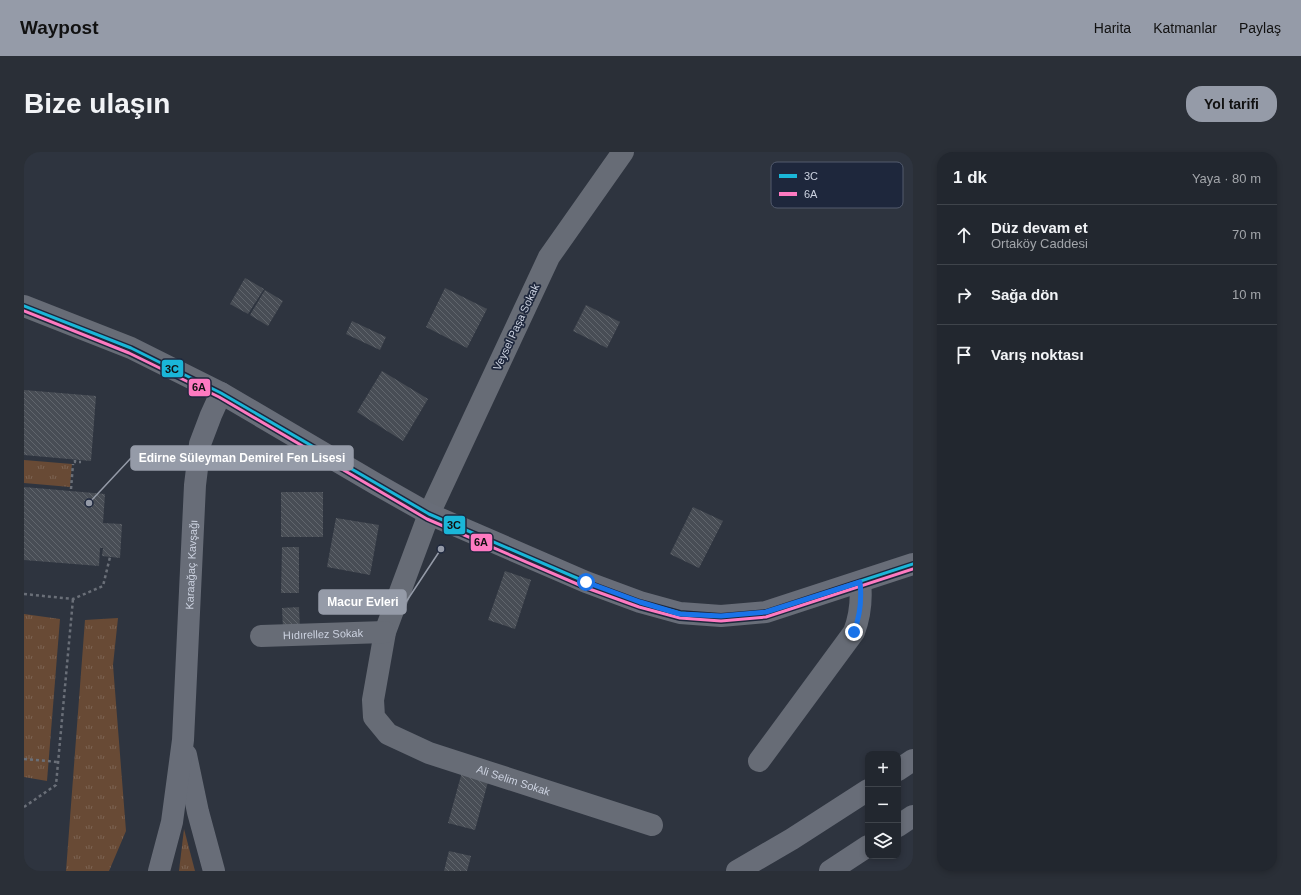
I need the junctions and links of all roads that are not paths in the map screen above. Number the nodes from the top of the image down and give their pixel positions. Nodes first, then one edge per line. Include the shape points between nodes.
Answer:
1 (622, 152) edge
2 (24, 306) edge
3 (221, 393) junction
4 (429, 514) junction
5 (913, 564) edge
6 (860, 582) junction
7 (385, 632) junction
8 (261, 636) dead end
9 (380, 725) joint
10 (183, 740) junction
11 (913, 760) edge
12 (759, 761) dead end
13 (901, 768) edge
14 (865, 792) edge
15 (913, 816) edge
16 (901, 824) edge
17 (652, 825) dead end
18 (865, 848) edge
19 (159, 871) edge
20 (214, 871) edge
21 (737, 871) edge
22 (830, 871) edge

1 - 4 street, Veysel Paşa Sokak via 549,257
2 - 3 street via 131,348
3 - 4 main road
3 - 10 main road, Karaağaç Kavşağı via 200,444 195,485
4 - 6 main road via 586,582 680,614 721,616 766,612
4 - 7 street, Veysel Paşa Sokak
5 - 6 main road
6 - 12 street via 861,603 854,632
7 - 8 street, Hıdırellez Sokak
7 - 9 street, Veysel Paşa Sokak via 373,700 374,717
9 - 17 street, Ali Selim Sokak via 388,734 429,753
10 - 19 main road, Karaağaç Kavşağı via 172,822
10 - 20 main road, Karaağaç Kavşağı
11 - 13 main road
14 - 21 main road
15 - 16 main road
18 - 22 main road

